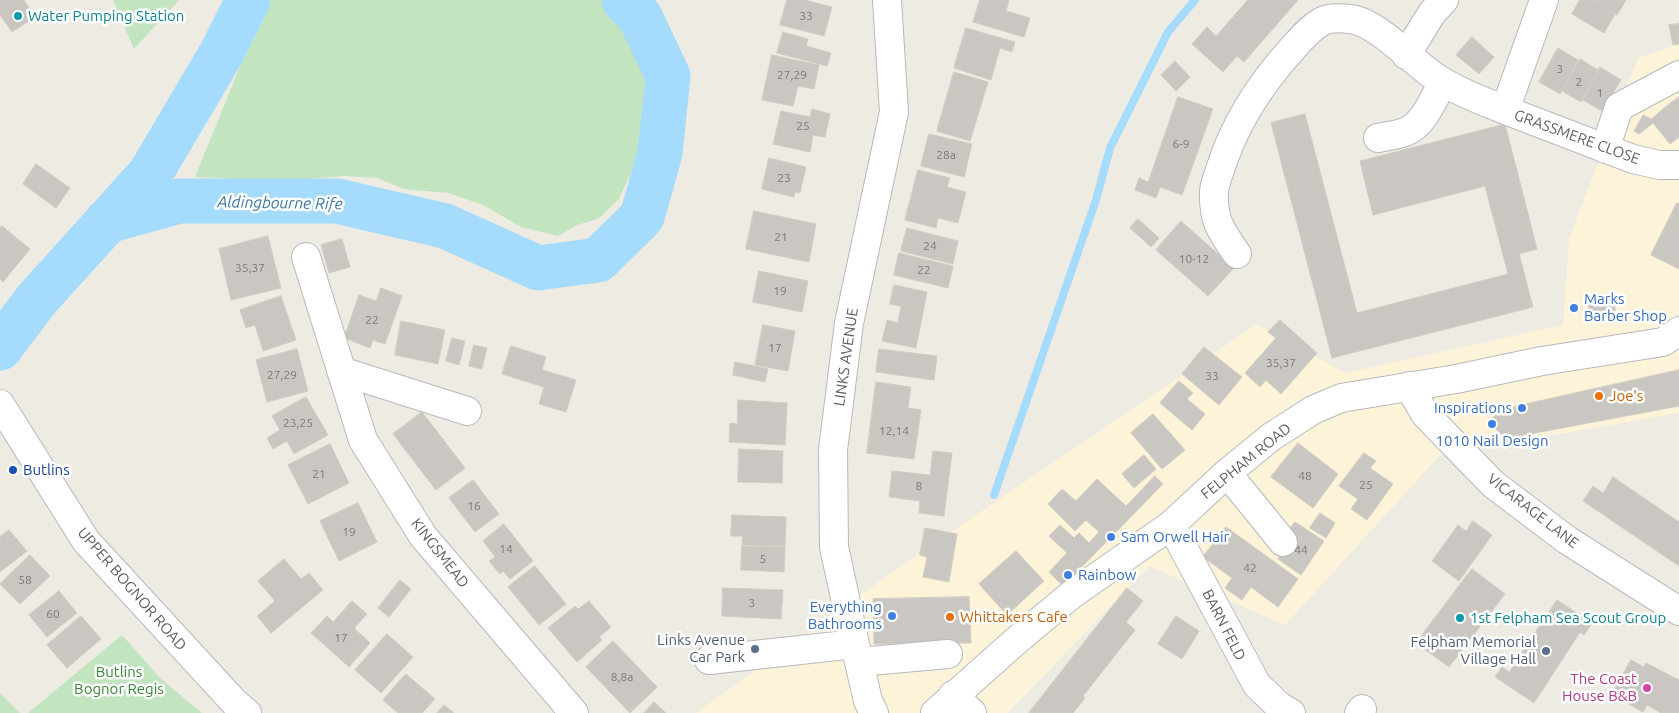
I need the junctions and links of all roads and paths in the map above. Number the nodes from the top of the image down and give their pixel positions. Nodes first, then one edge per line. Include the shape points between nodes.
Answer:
1 (887, 0) edge
2 (1544, 0) edge
3 (1432, 4) edge
4 (1406, 55) junction
5 (1679, 74) edge
6 (1443, 82) junction
7 (1505, 110) junction
8 (1378, 138) dead end
9 (1605, 149) junction
10 (1675, 163) edge
11 (1237, 254) dead end
12 (306, 257) dead end
13 (1679, 331) edge
14 (340, 371) junction
15 (1409, 386) junction
16 (4, 411) edge
17 (467, 411) dead end
18 (1227, 473) junction
19 (1171, 525) junction
20 (1283, 542) dead end
21 (1679, 611) edge
22 (857, 653) junction
23 (948, 654) dead end
24 (709, 660) dead end
25 (953, 707) edge
26 (247, 713) edge
27 (574, 713) edge
28 (874, 713) edge
29 (1291, 713) edge

1 - 22 street, LINKS AVENUE via 894,112 849,323 833,450 834,547
2 - 7 street, GRASSMERE CLOSE
3 - 4 street
4 - 6 street, GRASSMERE CLOSE
4 - 11 street, GRASSMERE CLOSE via 1371,27 1354,19 1337,18 1321,21 1273,71 1226,149 1214,189 1214,210 1220,229
5 - 9 street via 1619,107
6 - 7 street, GRASSMERE CLOSE
6 - 8 street via 1414,128
7 - 9 street, GRASSMERE CLOSE
9 - 10 street, GRASSMERE CLOSE via 1659,165
12 - 14 street, KINGSMEAD
13 - 15 street, FELPHAM ROAD via 1663,342
14 - 17 street
14 - 27 street, KINGSMEAD via 363,440 424,536
15 - 18 street, FELPHAM ROAD via 1341,398 1313,410 1271,437
15 - 21 street, VICARAGE LANE via 1425,414 1493,484 1567,540
16 - 26 street, UPPER BOGNOR ROAD via 86,541
18 - 19 street, FELPHAM ROAD
18 - 20 street
19 - 25 street, FELPHAM ROAD via 1072,595 1017,640
19 - 29 street, BARN FELD via 1257,685 1278,706
22 - 23 street
22 - 24 street
22 - 28 street, LINKS AVENUE via 868,701

